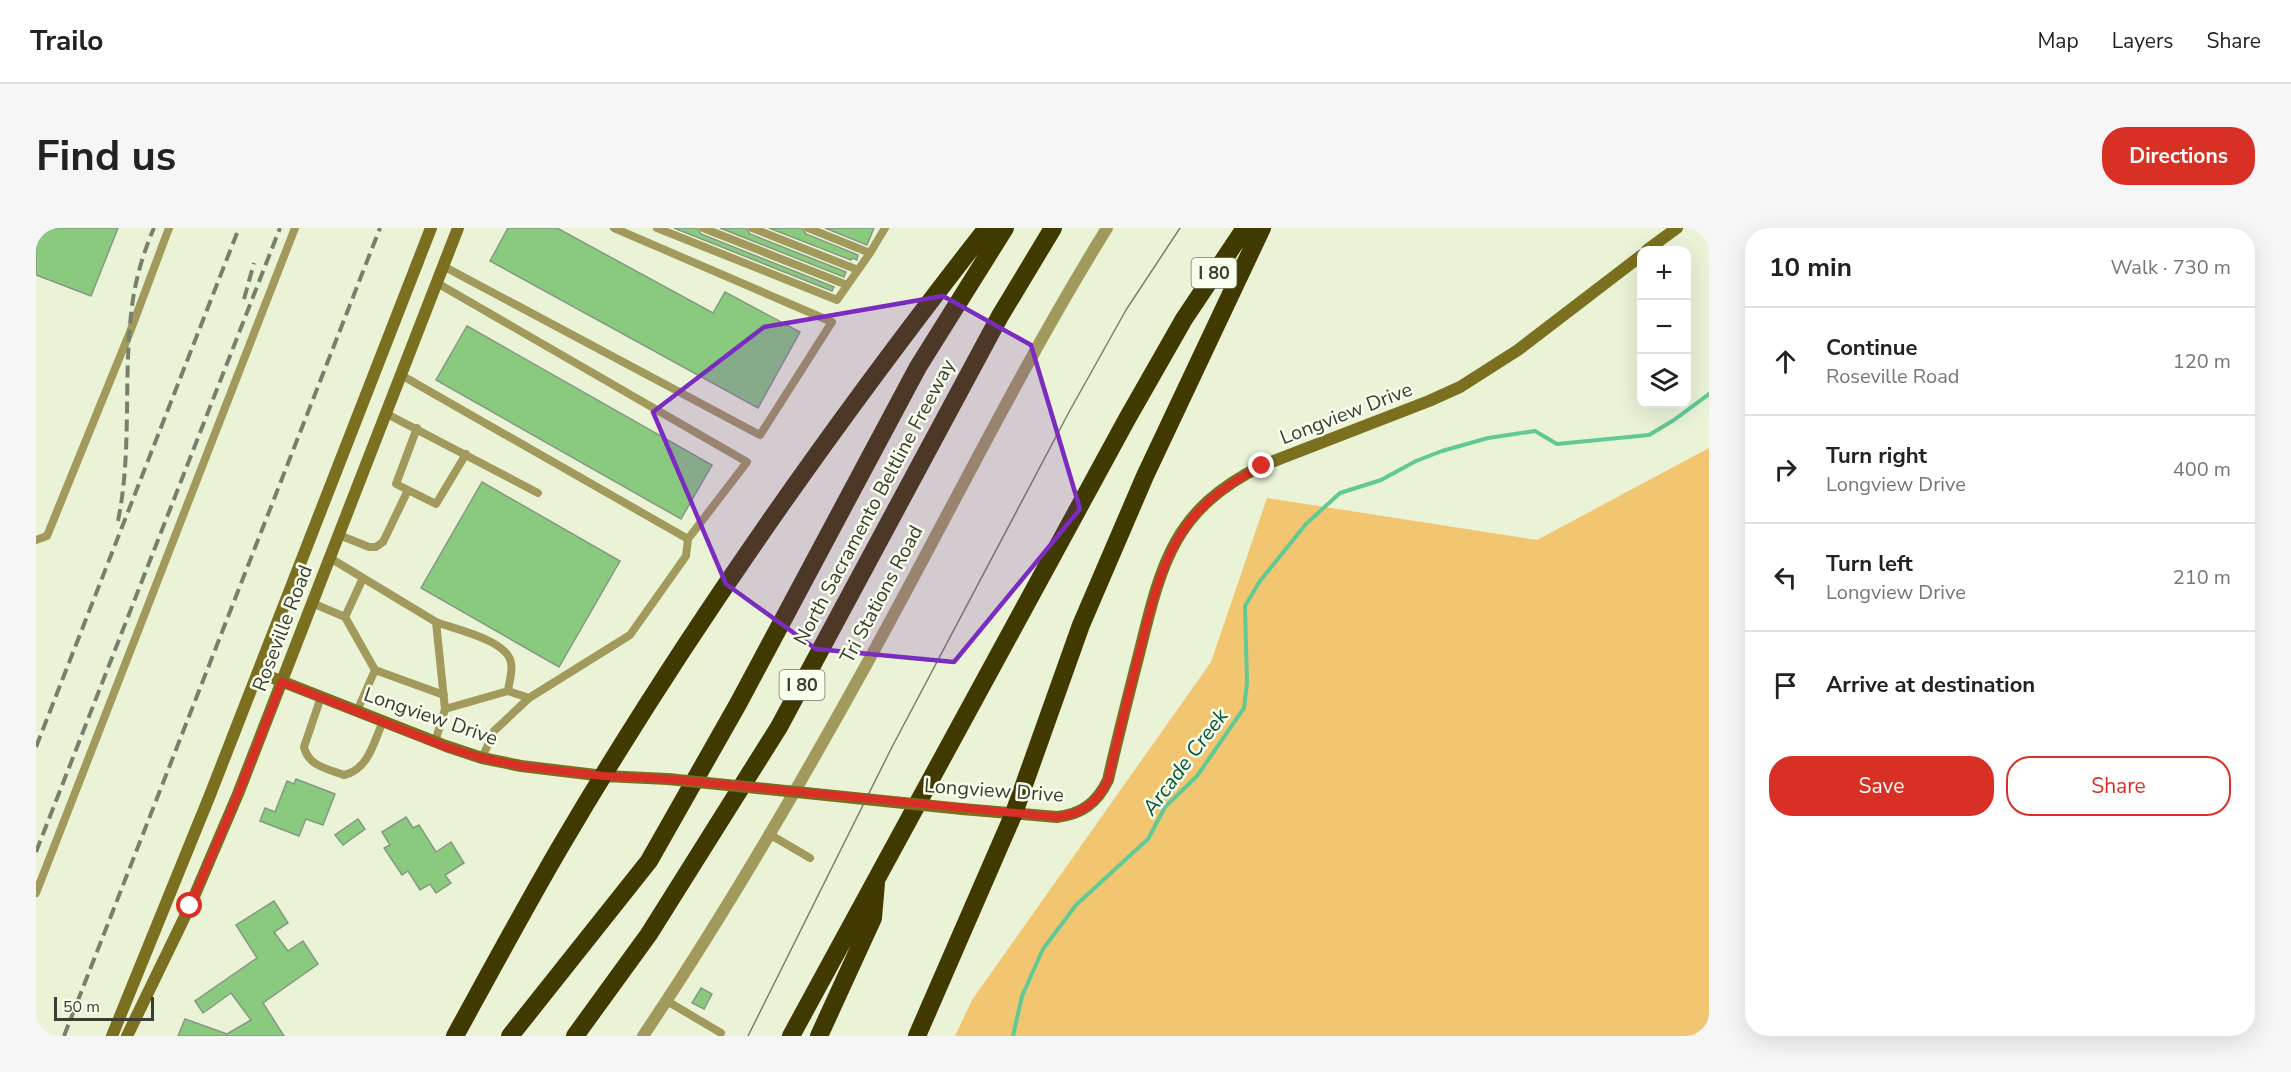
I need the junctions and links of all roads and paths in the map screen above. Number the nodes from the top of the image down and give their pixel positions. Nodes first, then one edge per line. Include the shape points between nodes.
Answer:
1 (169, 228) edge
2 (295, 228) edge
3 (431, 228) edge
4 (458, 228) edge
5 (614, 228) edge
6 (657, 228) edge
7 (703, 228) edge
8 (752, 228) edge
9 (808, 228) edge
10 (885, 228) edge
11 (987, 228) edge
12 (1005, 228) edge
13 (1053, 228) edge
14 (1107, 228) edge
15 (1245, 228) edge
16 (1263, 228) edge
17 (1677, 228) edge
18 (1652, 246) edge
19 (870, 252) junction
20 (1637, 258) edge
21 (443, 266) junction
22 (858, 270) junction
23 (436, 284) junction
24 (847, 285) junction
25 (401, 375) junction
26 (387, 414) junction
27 (417, 428) junction
28 (466, 454) junction
29 (408, 490) junction
30 (538, 493) dead end
31 (339, 535) junction
32 (688, 539) junction
33 (36, 540) edge
34 (330, 558) junction
35 (363, 578) junction
36 (312, 603) junction
37 (345, 616) junction
38 (436, 622) junction
39 (375, 670) junction
40 (258, 672) junction
41 (282, 682) junction
42 (508, 691) junction
43 (444, 696) junction
44 (321, 697) junction
45 (530, 699) junction
46 (446, 709) junction
47 (357, 711) junction
48 (383, 721) junction
49 (435, 742) junction
50 (482, 758) junction
51 (604, 776) junction
52 (1014, 813) junction
53 (769, 834) junction
54 (810, 858) dead end
55 (877, 875) junction
56 (36, 893) edge
57 (667, 1001) junction
58 (721, 1034) dead end
59 (112, 1036) edge
60 (127, 1036) edge
61 (455, 1036) edge
62 (510, 1036) edge
63 (575, 1036) edge
64 (643, 1036) edge
65 (791, 1036) edge
66 (819, 1036) edge
67 (917, 1036) edge

1 - 33 lane via 47,536
2 - 56 lane
3 - 40 main road, Roseville Road
4 - 21 main road, Roseville Road
5 - 21 lane via 832,322 760,435
6 - 24 lane via 837,300
7 - 24 lane
8 - 22 lane
9 - 19 lane
10 - 19 lane
11 - 51 highway via 828,437
12 - 62 highway via 918,367 738,704 649,861
13 - 63 highway, North Sacramento Beltline Freeway / I 80 via 1005,306 779,727 649,934
14 - 53 street, Tri Stations Road
15 - 55 highway, I 80 via 1184,319 1127,419
16 - 52 highway via 1145,476 1090,605
17 - 18 main road
19 - 22 lane
20 - 52 main road, Longview Drive via 1518,350 1460,387 1262,466 1200,509 1176,540 1157,582 1102,792 1093,803 1071,815
21 - 23 main road, Roseville Road
22 - 24 lane
23 - 25 main road, Roseville Road
23 - 32 lane via 747,462
25 - 26 main road, Roseville Road
25 - 32 lane
26 - 27 lane
26 - 31 main road, Roseville Road
27 - 28 lane
27 - 29 lane via 396,484
28 - 29 lane via 436,504
28 - 30 lane
29 - 31 lane via 383,542 376,547
31 - 34 main road, Roseville Road
32 - 45 lane via 686,556 630,635
34 - 35 lane
34 - 36 main road, Roseville Road
35 - 37 lane
35 - 38 lane
36 - 37 lane
36 - 41 main road, Roseville Road
37 - 39 lane
38 - 42 lane via 489,640 505,651 512,662
38 - 43 lane
39 - 43 lane
39 - 47 lane
40 - 41 main road, Longview Drive
40 - 59 main road, Roseville Road
41 - 44 main road, Longview Drive
41 - 60 main road, Roseville Road via 190,906
42 - 45 lane
42 - 46 lane
43 - 46 lane
44 - 47 main road, Longview Drive
44 - 48 lane via 304,747 306,755 312,763 344,776 359,770
45 - 50 lane via 494,731
46 - 49 lane
47 - 48 main road, Longview Drive
48 - 49 main road, Longview Drive
49 - 50 main road, Longview Drive
50 - 51 main road, Longview Drive
51 - 52 main road, Longview Drive, bridge
51 - 61 highway
52 - 67 highway
53 - 54 lane
53 - 57 street, Tri Stations Road
55 - 65 highway, I 80
55 - 66 highway via 873,918
57 - 58 lane
57 - 64 street, Tri Stations Road

